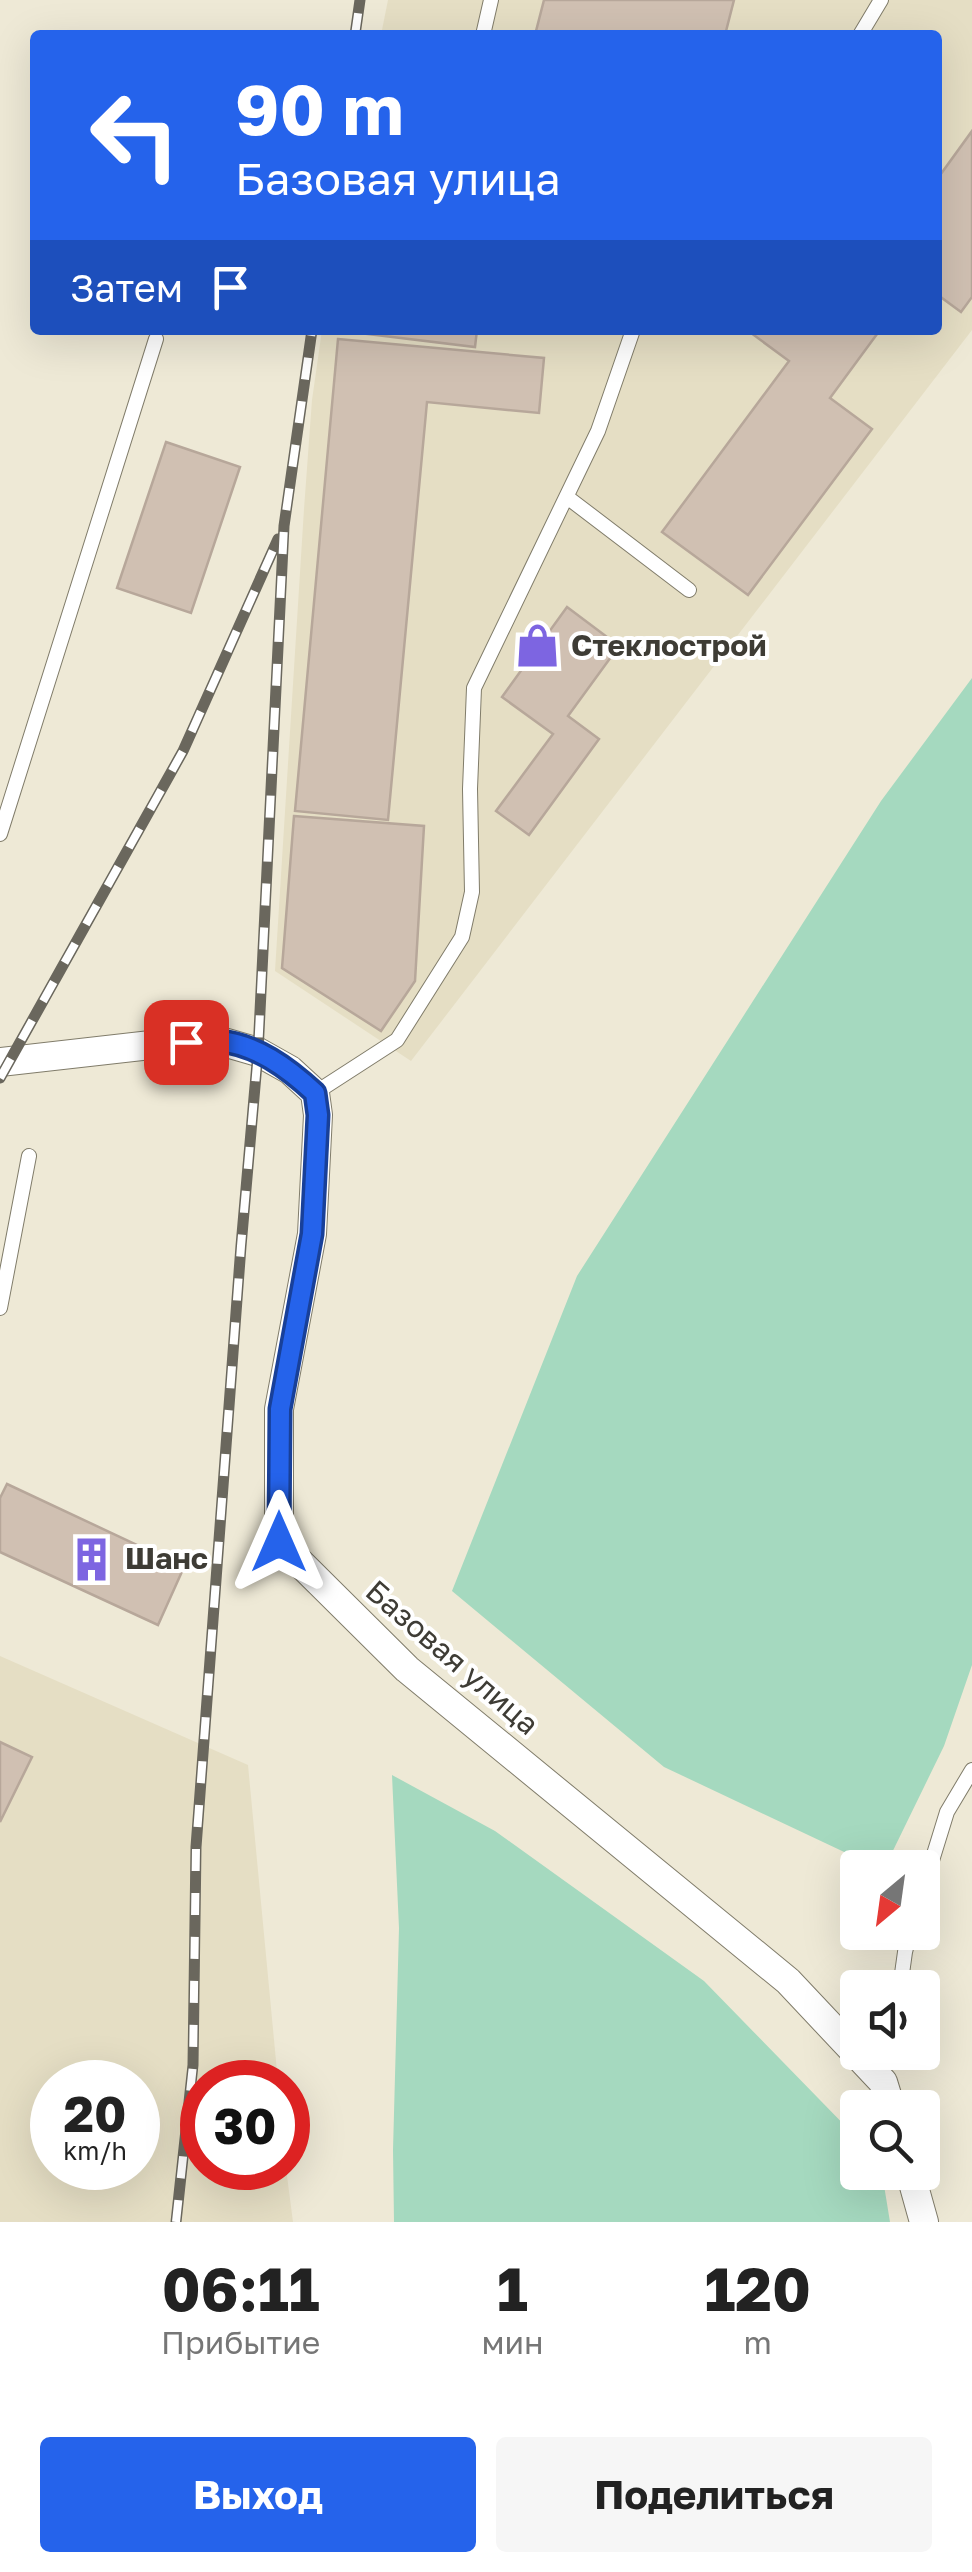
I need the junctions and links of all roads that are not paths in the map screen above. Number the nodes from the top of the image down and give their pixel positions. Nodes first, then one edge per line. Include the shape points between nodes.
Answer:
1 (491, 0) edge
2 (881, 0) edge
3 (484, 30) edge
4 (863, 30) edge
5 (631, 335) edge
6 (156, 339) dead end
7 (567, 497) junction
8 (689, 590) dead end
9 (0, 834) edge
10 (0, 1062) edge
11 (315, 1093) junction
12 (29, 1156) dead end
13 (0, 1308) edge
14 (972, 1770) edge
15 (935, 1850) edge
16 (840, 2035) edge
17 (915, 2190) edge
18 (924, 2222) edge

1 - 3 lane
2 - 4 lane
5 - 7 lane
6 - 9 lane
7 - 8 lane
7 - 11 lane via 474,688 472,892 462,936 397,1040
10 - 11 street via 220,1041 258,1052
11 - 16 street, Базовая улица via 312,1234 280,1409 279,1542 407,1669 788,1982
12 - 13 lane
14 - 15 lane via 946,1812
17 - 18 street

